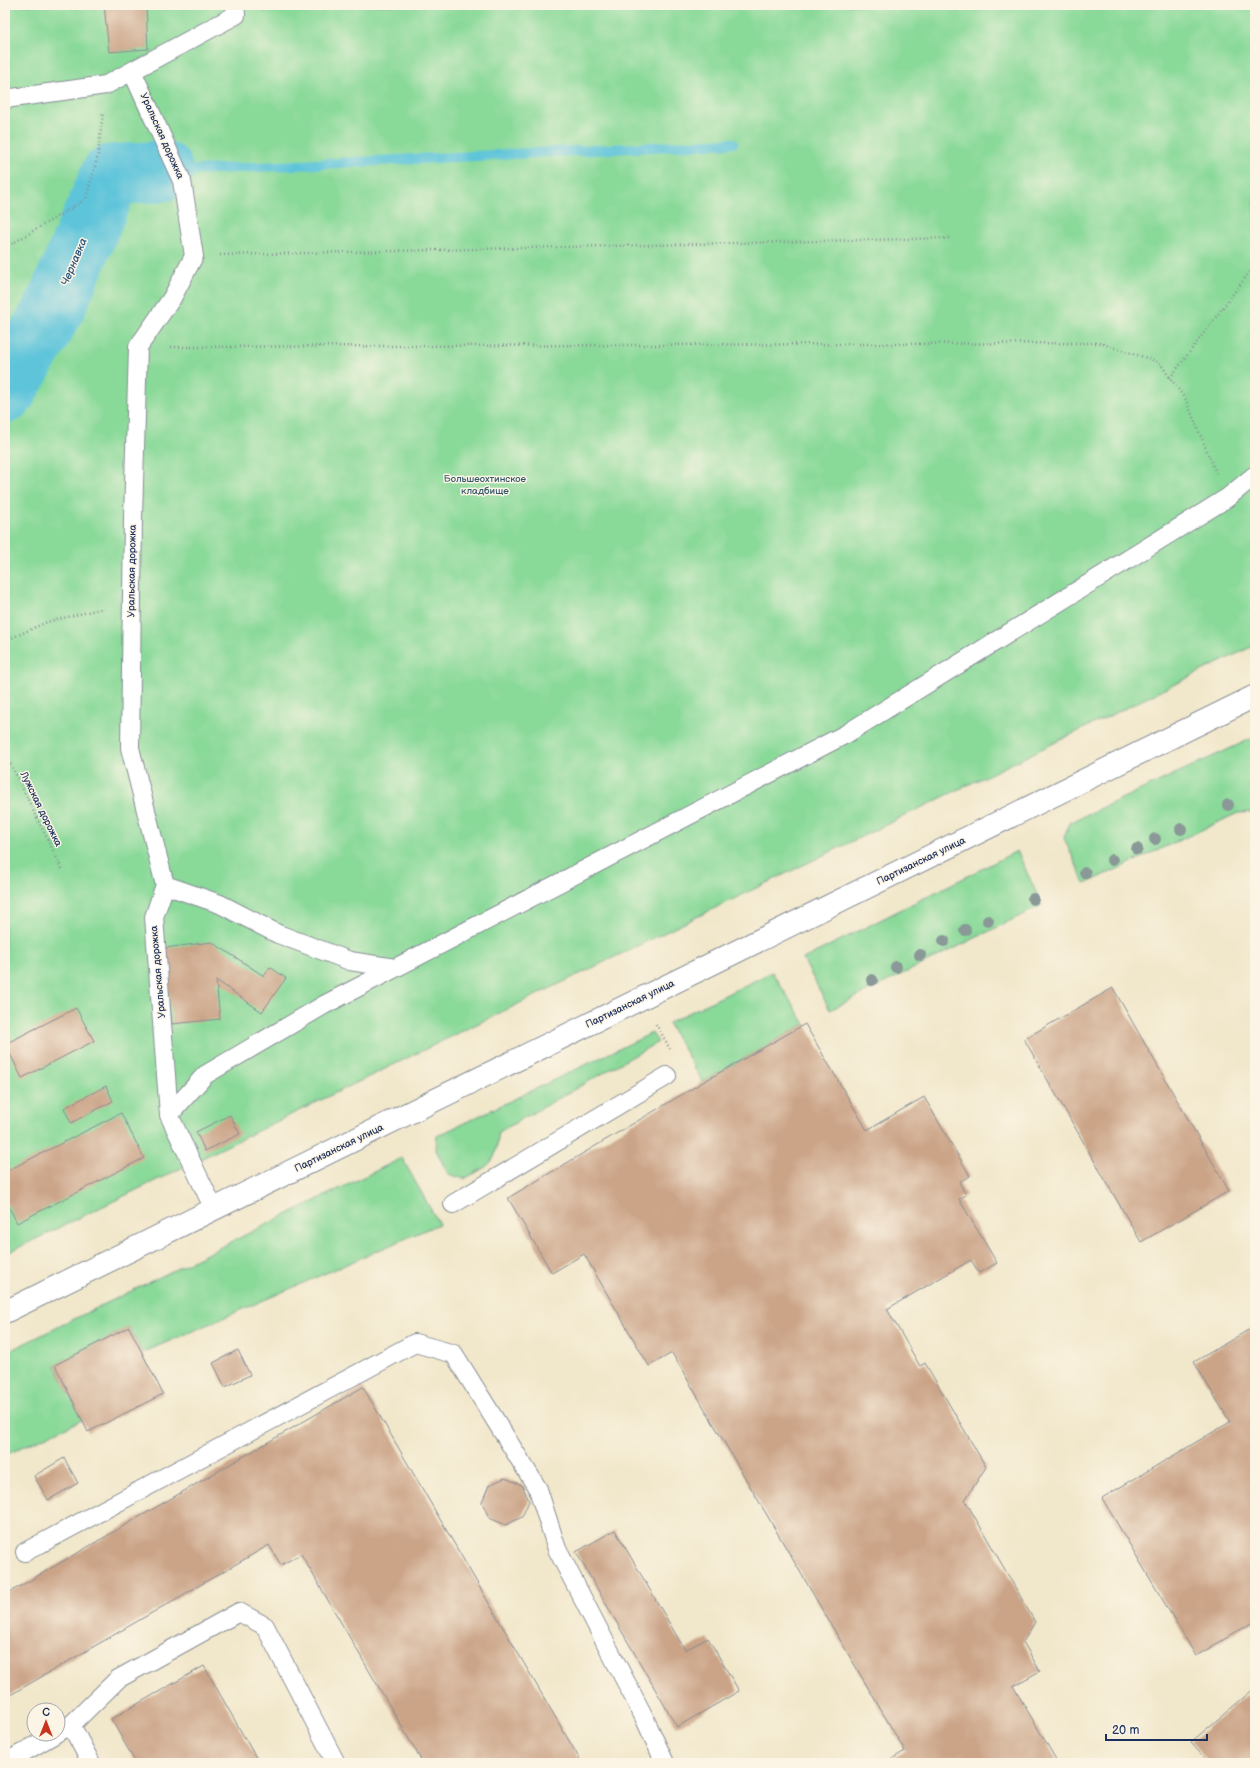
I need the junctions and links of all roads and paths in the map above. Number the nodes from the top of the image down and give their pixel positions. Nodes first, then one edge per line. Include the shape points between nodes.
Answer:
1 (235, 5) edge
2 (132, 71) junction
3 (106, 85) junction
4 (5, 99) edge
5 (951, 238) dead end
6 (5, 248) edge
7 (194, 256) junction
8 (1255, 265) edge
9 (138, 347) junction
10 (1170, 378) junction
11 (1255, 475) edge
12 (1227, 498) junction
13 (132, 601) junction
14 (5, 641) edge
15 (1255, 696) edge
16 (5, 753) edge
17 (62, 871) dead end
18 (165, 885) junction
19 (396, 968) junction
20 (667, 1076) dead end
21 (169, 1116) junction
22 (453, 1204) dead end
23 (214, 1209) junction
24 (5, 1312) edge
25 (25, 1552) dead end
26 (66, 1726) edge
27 (66, 1736) edge
28 (42, 1742) edge
29 (5, 1763) edge
30 (91, 1763) edge
31 (336, 1763) edge
32 (665, 1763) edge

1 - 2 lane via 236,15
2 - 3 lane
2 - 7 lane, Уральская дорожка via 182,181
3 - 4 lane
3 - 6 path via 98,155 86,200
5 - 7 path
7 - 9 lane via 172,298
8 - 10 path
9 - 10 path via 1100,343 1159,362
9 - 13 lane, Уральская дорожка
10 - 12 path via 1186,400
11 - 12 lane
12 - 19 lane via 846,734
13 - 14 path via 47,622
13 - 18 lane, Уральская дорожка via 130,748
15 - 23 street, Партизанская улица
16 - 17 path, Лужская дорожка
18 - 19 lane via 220,904 278,934 350,961
18 - 21 lane, Уральская дорожка via 154,917
19 - 21 lane via 324,1005 205,1075
20 - 22 lane
21 - 23 lane, Уральская дорожка
23 - 24 street, Партизанская улица
25 - 32 lane via 415,1342 454,1354 538,1489 557,1549
26 - 31 lane via 118,1679 239,1612 265,1626
27 - 30 lane
28 - 29 lane

